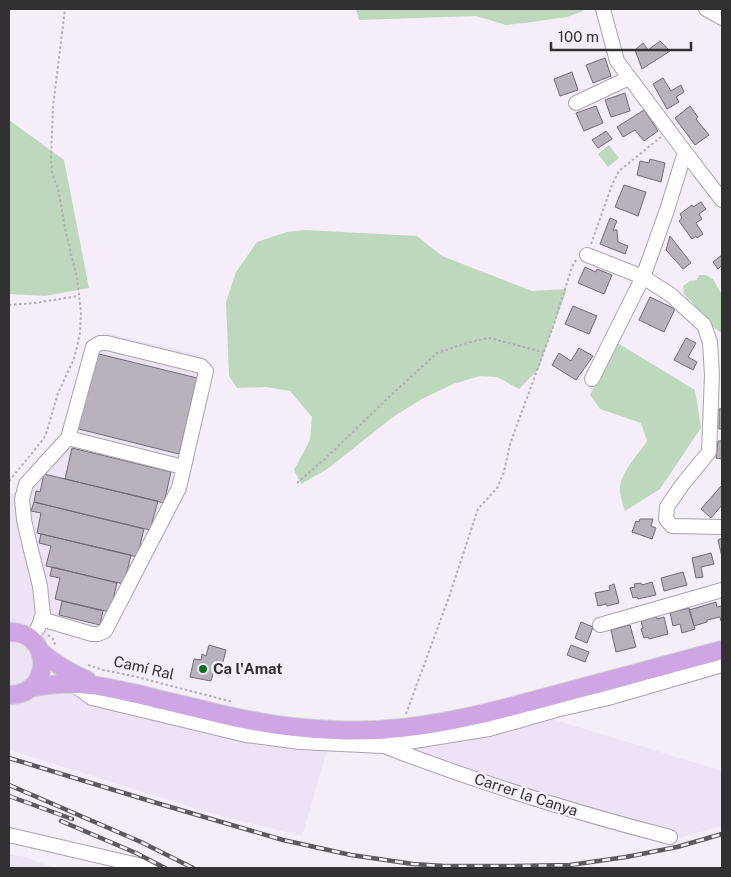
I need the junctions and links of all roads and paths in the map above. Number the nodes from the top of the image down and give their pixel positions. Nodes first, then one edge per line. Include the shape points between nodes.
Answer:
1 (65, 9) edge
2 (603, 9) edge
3 (706, 9) edge
4 (722, 18) edge
5 (629, 78) junction
6 (576, 103) dead end
7 (669, 131) junction
8 (685, 152) junction
9 (722, 200) edge
10 (587, 255) junction
11 (643, 277) junction
12 (79, 296) junction
13 (9, 305) edge
14 (543, 352) junction
15 (592, 379) dead end
16 (68, 438) junction
17 (184, 467) junction
18 (9, 481) edge
19 (297, 483) dead end
20 (722, 527) edge
21 (722, 590) edge
22 (600, 625) dead end
23 (9, 632) edge
24 (37, 634) junction
25 (722, 650) edge
26 (61, 651) dead end
27 (87, 665) dead end
28 (722, 665) edge
29 (70, 683) junction
30 (100, 685) junction
31 (31, 688) junction
32 (9, 695) edge
33 (235, 703) dead end
34 (406, 728) junction
35 (383, 746) junction
36 (9, 835) edge
37 (670, 837) dead end
38 (150, 868) edge

1 - 12 path via 53,107 51,157
2 - 5 street via 617,61
3 - 4 street
5 - 6 street
5 - 7 street
7 - 8 street
7 - 10 path via 619,171
8 - 9 street
8 - 11 street
10 - 11 street
10 - 14 path via 579,255 572,267
11 - 15 street
11 - 20 street via 671,295 704,325 710,342 709,452 667,507 666,519 672,526
12 - 13 path
12 - 18 path via 80,332 73,364 58,393 44,438
14 - 19 path via 489,338 437,353
14 - 34 path via 510,444 504,472 497,488 478,509 406,713
16 - 17 street
16 - 17 street via 93,347 107,342 201,366 206,371
16 - 24 street via 26,484 22,499 40,586 43,615
17 - 24 street via 179,488 105,631 98,634
21 - 22 street
23 - 24 main road
24 - 26 path via 53,639
24 - 30 main road via 56,664
24 - 31 main road via 42,672
25 - 34 main road via 488,713
27 - 33 path, Camí Ral
28 - 35 street via 489,729
29 - 30 main road
29 - 31 main road
29 - 35 street via 92,698 246,735 300,742
30 - 34 main road via 300,728
31 - 32 main road
35 - 37 street, Carrer la Canya via 610,822
36 - 38 street

